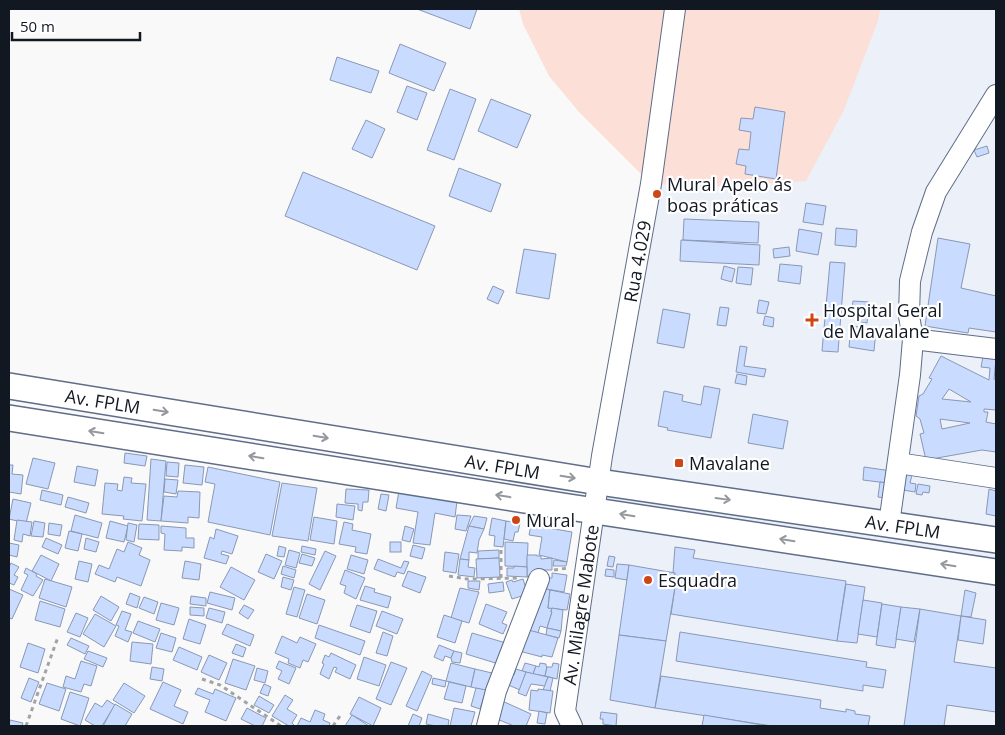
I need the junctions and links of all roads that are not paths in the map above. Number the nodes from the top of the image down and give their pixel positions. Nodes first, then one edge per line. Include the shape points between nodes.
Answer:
1 (675, 9) edge
2 (996, 95) edge
3 (913, 339) junction
4 (996, 350) edge
5 (9, 386) edge
6 (9, 418) edge
7 (898, 463) junction
8 (996, 478) edge
9 (599, 482) junction
10 (595, 510) junction
11 (889, 524) junction
12 (996, 540) edge
13 (996, 572) edge
14 (539, 579) dead end
15 (487, 726) edge
16 (572, 726) edge

1 - 9 street, Rua 4.029 via 651,184
2 - 3 street via 936,192 922,232 910,281 909,316
3 - 4 street
3 - 7 street
5 -> 9 main road, Av. FPLM
10 -> 6 main road, Av. FPLM
7 - 8 street
7 - 11 street
9 - 10 street, Av. Milagre Mabote
9 -> 11 main road, Av. FPLM
13 -> 10 main road, Av. FPLM
10 - 16 street, Av. Milagre Mabote via 565,711
11 - 12 main road, Av. FPLM
14 - 15 street via 496,691

